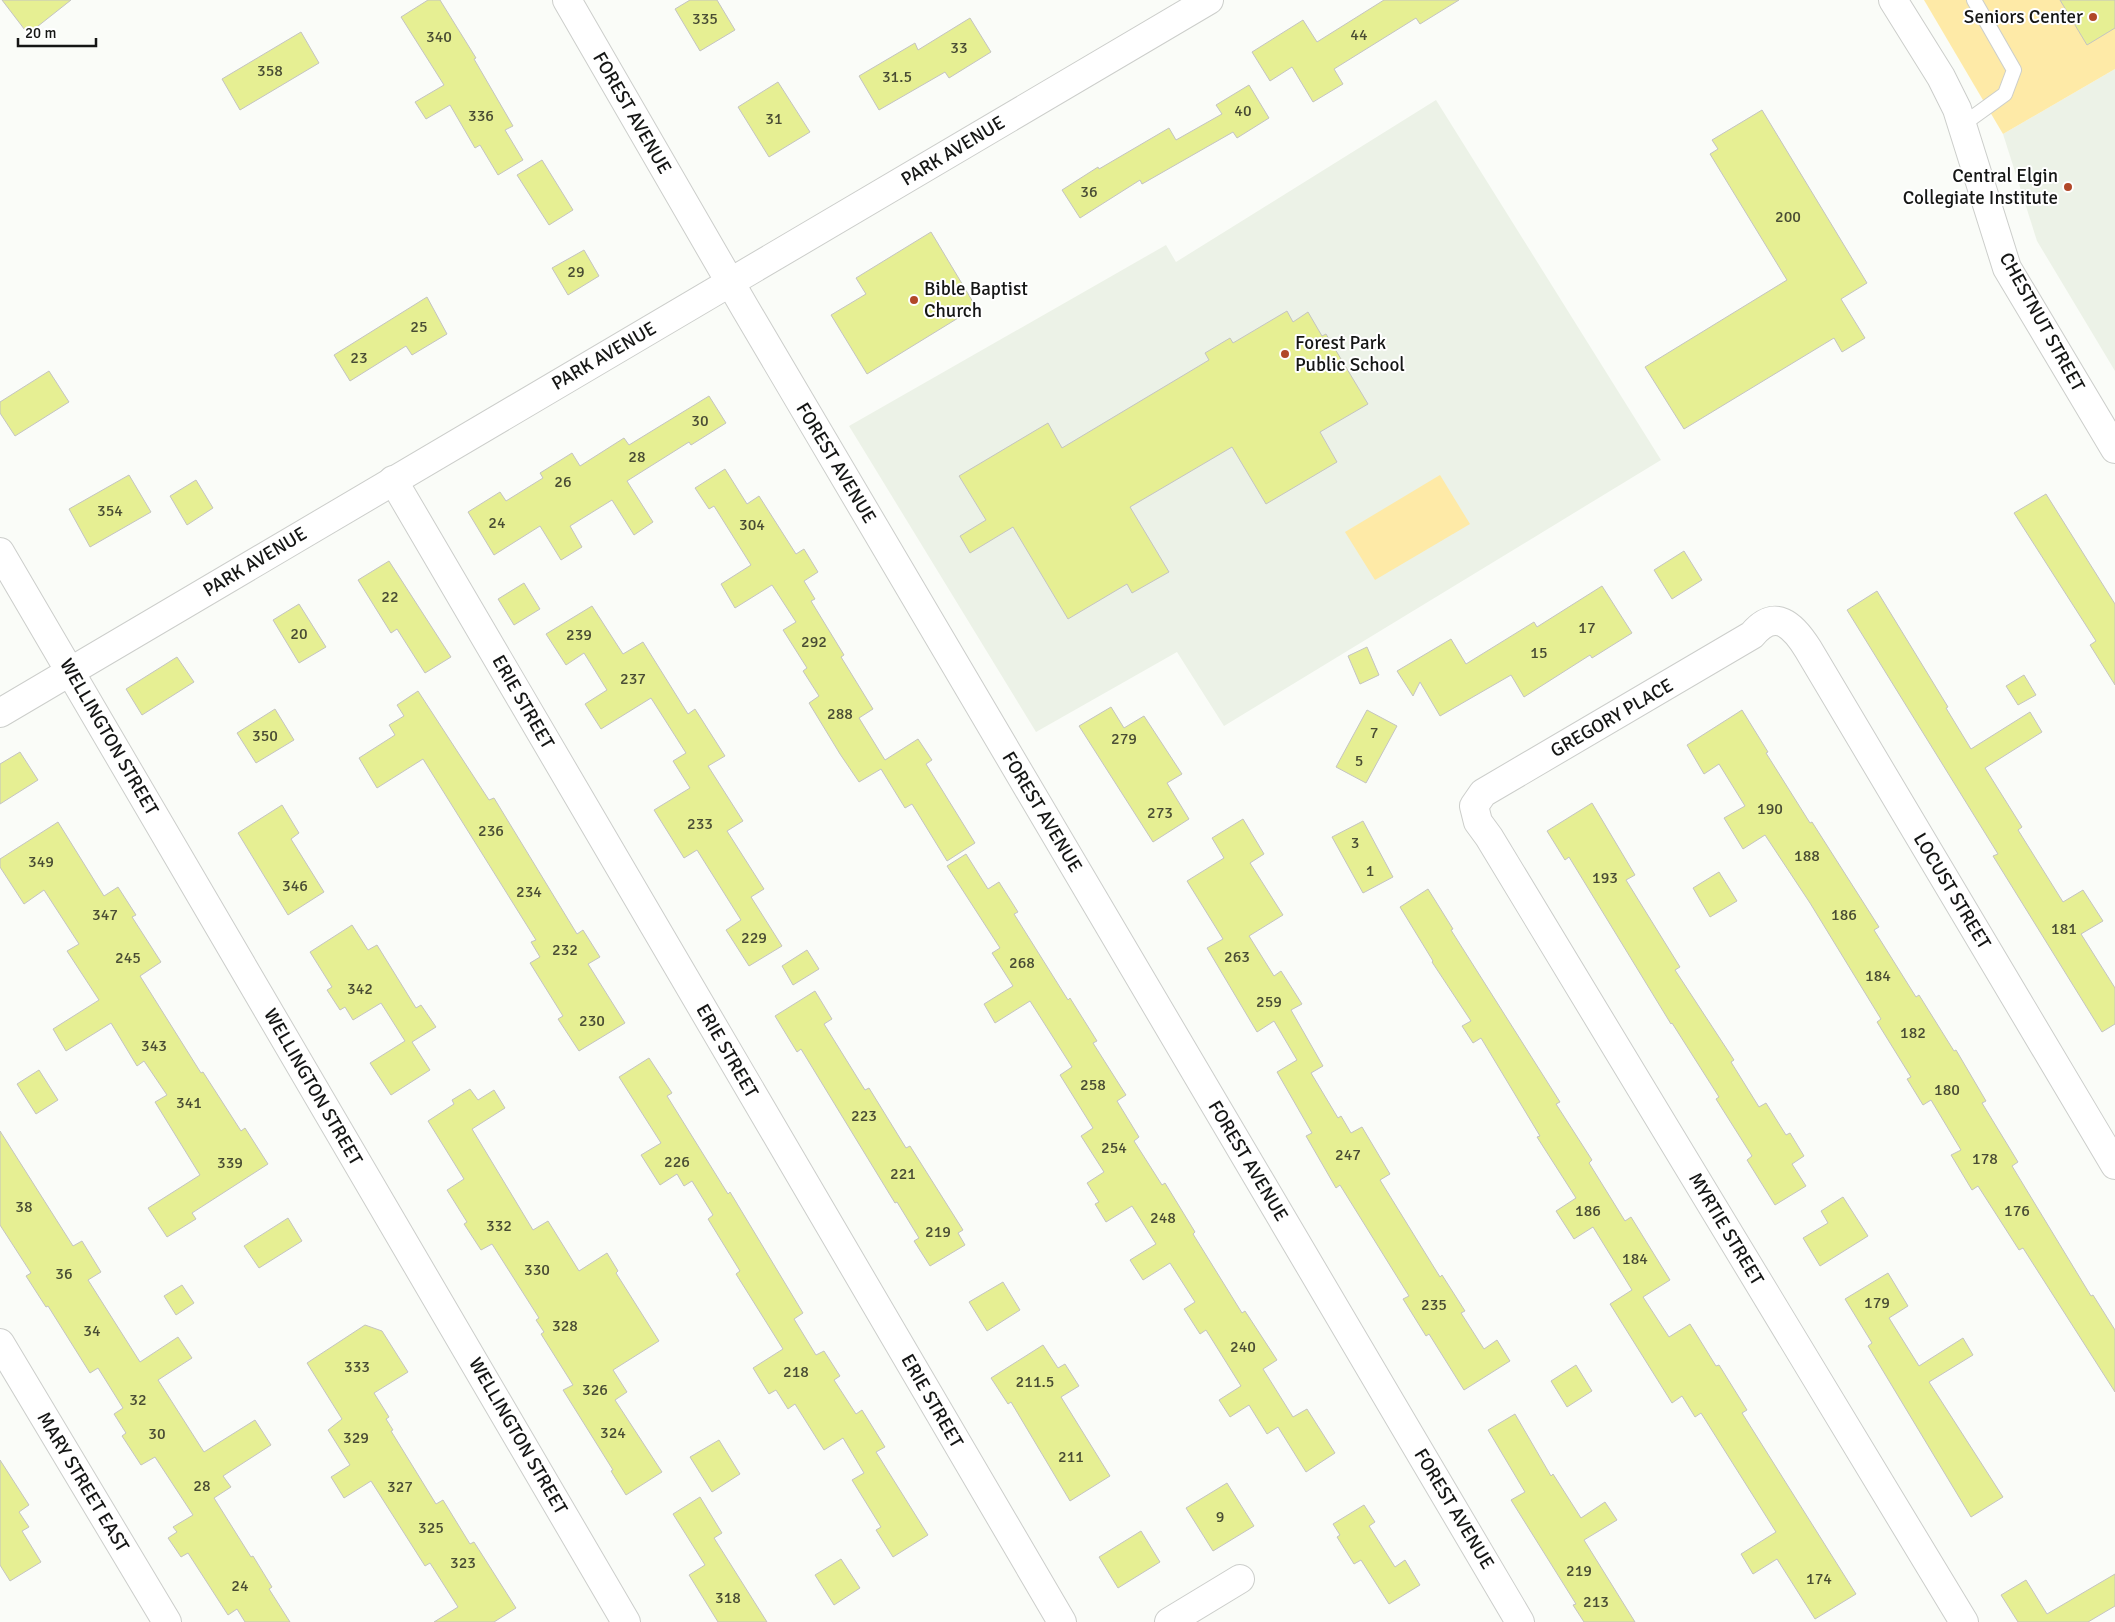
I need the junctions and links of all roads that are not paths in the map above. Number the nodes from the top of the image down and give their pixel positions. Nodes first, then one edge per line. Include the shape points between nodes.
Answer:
1 (566, 0) edge
2 (1209, 0) edge
3 (1893, 0) edge
4 (1974, 0) edge
5 (1962, 125) junction
6 (730, 282) junction
7 (2115, 450) edge
8 (393, 480) junction
9 (0, 552) edge
10 (1782, 622) joint
11 (70, 671) junction
12 (0, 713) edge
13 (1488, 837) joint
14 (2115, 1165) edge
15 (0, 1343) edge
16 (1240, 1579) dead end
17 (167, 1622) edge
18 (626, 1622) edge
19 (1062, 1622) edge
20 (1169, 1622) edge
21 (1520, 1622) edge
22 (1964, 1622) edge

1 - 6 street, FOREST AVENUE
2 - 6 street, PARK AVENUE
3 - 5 street, CHESTNUT STREET via 1941,77
4 - 5 lane via 2014,70 2005,94
5 - 7 street, CHESTNUT STREET via 2007,268
6 - 8 street, PARK AVENUE
6 - 21 street, FOREST AVENUE
8 - 11 street, PARK AVENUE
8 - 19 street, ERIE STREET
9 - 11 street, WELLINGTON STREET
10 - 13 street, GREGORY PLACE via 1773,620 1760,625 1752,636 1483,794 1474,806 1478,822
10 - 14 street, LOCUST STREET via 1797,633 1808,649
11 - 12 street, PARK AVENUE
11 - 18 street, WELLINGTON STREET
13 - 22 street, MYRTIE STREET
15 - 17 street, MARY STREET EAST
16 - 20 street

